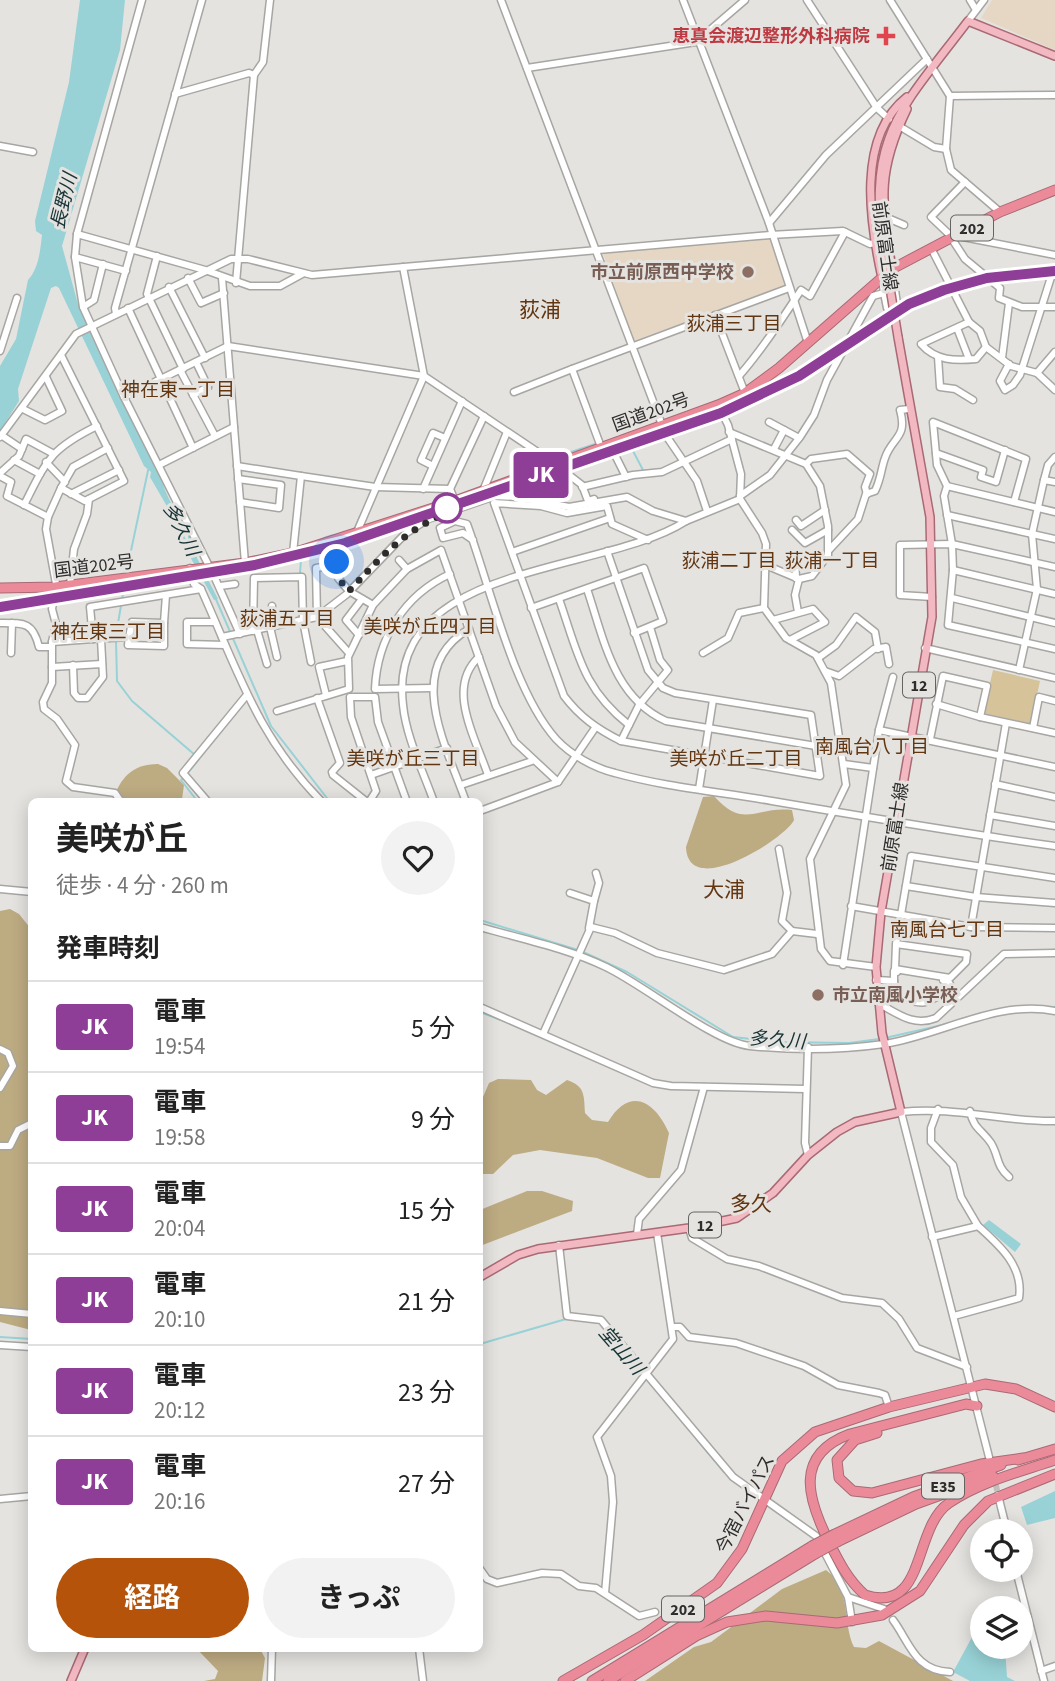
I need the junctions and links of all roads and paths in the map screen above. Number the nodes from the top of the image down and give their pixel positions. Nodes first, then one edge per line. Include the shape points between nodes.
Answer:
1 (142, 0) edge
2 (202, 0) edge
3 (270, 0) edge
4 (501, 0) edge
5 (683, 0) edge
6 (745, 0) edge
7 (807, 0) edge
8 (890, 0) edge
9 (970, 0) edge
10 (984, 0) edge
11 (976, 9) junction
12 (968, 22) junction
13 (699, 40) junction
14 (1055, 56) edge
15 (927, 59) junction
16 (932, 67) junction
17 (527, 68) junction
18 (254, 75) junction
19 (914, 92) junction
20 (175, 94) junction
21 (1055, 95) edge
22 (950, 96) junction
23 (877, 108) junction
24 (889, 119) junction
25 (899, 126) junction
26 (0, 146) edge
27 (946, 149) junction
28 (33, 152) dead end
29 (965, 182) junction
30 (1055, 190) edge
31 (1000, 212) junction
32 (883, 216) junction
33 (769, 223) junction
34 (904, 225) dead end
35 (845, 232) junction
36 (77, 234) junction
37 (770, 235) junction
38 (955, 237) junction
39 (875, 243) junction
40 (931, 248) junction
41 (132, 249) junction
42 (596, 250) junction
43 (1055, 255) edge
44 (157, 256) junction
45 (75, 257) junction
46 (239, 258) junction
47 (103, 264) junction
48 (403, 267) junction
49 (205, 270) junction
50 (892, 270) junction
51 (126, 271) junction
52 (302, 274) junction
53 (1052, 274) dead end
54 (188, 278) junction
55 (222, 278) junction
56 (882, 278) junction
57 (236, 283) junction
58 (169, 287) junction
59 (789, 288) junction
60 (224, 293) junction
61 (884, 293) junction
62 (17, 298) dead end
63 (148, 298) junction
64 (792, 299) junction
65 (1009, 303) junction
66 (83, 307) junction
67 (1055, 307) edge
68 (128, 308) junction
69 (1042, 308) junction
70 (116, 314) junction
71 (715, 315) junction
72 (969, 322) junction
73 (92, 326) junction
74 (957, 328) junction
75 (808, 343) junction
76 (228, 346) junction
77 (632, 347) junction
78 (986, 347) junction
79 (0, 351) edge
80 (1055, 352) edge
81 (61, 355) junction
82 (937, 357) junction
83 (205, 358) junction
84 (1002, 358) junction
85 (969, 359) junction
86 (196, 362) junction
87 (1009, 364) junction
88 (181, 369) junction
89 (572, 369) junction
90 (1021, 369) junction
91 (1037, 373) junction
92 (424, 376) junction
93 (738, 376) junction
94 (46, 377) junction
95 (160, 379) junction
96 (1055, 390) edge
97 (514, 392) dead end
98 (745, 393) junction
99 (193, 395) junction
100 (124, 397) junction
101 (973, 400) dead end
102 (461, 401) junction
103 (718, 405) junction
104 (23, 409) junction
105 (909, 409) junction
106 (484, 416) junction
107 (769, 422) dead end
108 (662, 425) junction
109 (97, 426) junction
110 (234, 427) junction
111 (784, 430) junction
112 (507, 432) junction
113 (1, 435) edge
114 (730, 435) junction
115 (215, 436) junction
116 (667, 437) dead end
117 (445, 438) junction
118 (799, 438) junction
119 (533, 443) dead end
120 (601, 447) junction
121 (108, 448) junction
122 (193, 448) junction
123 (22, 449) junction
124 (774, 449) junction
125 (1006, 450) junction
126 (537, 451) junction
127 (52, 453) junction
128 (936, 453) junction
129 (787, 454) junction
130 (615, 455) dead end
131 (1055, 457) edge
132 (14, 460) junction
133 (46, 462) junction
134 (685, 463) junction
135 (554, 464) junction
136 (806, 464) junction
137 (159, 465) junction
138 (237, 466) junction
139 (433, 466) junction
140 (119, 470) junction
141 (0, 474) edge
142 (40, 474) junction
143 (301, 476) junction
144 (626, 477) junction
145 (238, 479) junction
146 (1044, 480) junction
147 (1055, 482) edge
148 (63, 485) junction
149 (582, 486) junction
150 (947, 486) junction
151 (374, 487) junction
152 (423, 489) junction
153 (450, 489) junction
154 (484, 491) junction
155 (71, 494) junction
156 (867, 494) junction
157 (627, 497) junction
158 (740, 498) junction
159 (89, 499) junction
160 (455, 501) junction
161 (240, 502) junction
162 (1014, 502) junction
163 (24, 505) junction
164 (1039, 508) junction
165 (825, 510) junction
166 (707, 511) junction
167 (1055, 512) edge
168 (947, 515) junction
169 (48, 517) junction
170 (610, 518) junction
171 (796, 520) dead end
172 (686, 521) junction
173 (792, 530) dead end
174 (828, 530) junction
175 (356, 534) junction
176 (1032, 534) junction
177 (344, 538) junction
178 (1055, 539) edge
179 (473, 540) junction
180 (649, 540) junction
181 (952, 544) junction
182 (931, 545) junction
183 (829, 550) junction
184 (607, 551) junction
185 (512, 552) junction
186 (293, 553) junction
187 (795, 556) dead end
188 (399, 560) dead end
189 (1035, 562) junction
190 (244, 563) junction
191 (341, 564) junction
192 (209, 566) junction
193 (768, 566) junction
194 (1055, 567) edge
195 (191, 568) junction
196 (407, 569) junction
197 (953, 570) junction
198 (450, 574) junction
199 (214, 576) dead end
200 (520, 577) junction
201 (797, 578) junction
202 (615, 579) junction
203 (235, 584) dead end
204 (70, 585) junction
205 (220, 586) junction
206 (55, 587) junction
207 (0, 588) edge
208 (488, 588) junction
209 (201, 589) junction
210 (587, 589) junction
211 (1037, 589) junction
212 (349, 591) junction
213 (1055, 594) edge
214 (166, 595) junction
215 (932, 597) junction
216 (559, 598) junction
217 (951, 598) junction
218 (362, 599) junction
219 (458, 599) junction
220 (272, 606) dead end
221 (373, 606) junction
222 (531, 608) junction
223 (764, 608) junction
224 (798, 612) junction
225 (317, 617) junction
226 (1031, 617) junction
227 (773, 620) junction
228 (303, 621) junction
229 (215, 622) junction
230 (1055, 622) edge
231 (0, 623) edge
232 (12, 623) junction
233 (164, 623) junction
234 (271, 627) junction
235 (650, 627) junction
236 (469, 629) junction
237 (255, 630) junction
238 (634, 633) junction
239 (240, 634) junction
240 (359, 635) junction
241 (129, 637) junction
242 (222, 637) junction
243 (93, 639) junction
244 (101, 639) junction
245 (790, 640) junction
246 (1025, 642) junction
247 (52, 645) junction
248 (225, 645) junction
249 (878, 649) junction
250 (925, 649) junction
251 (1055, 649) edge
252 (11, 653) dead end
253 (703, 653) dead end
254 (277, 657) dead end
255 (348, 657) junction
256 (479, 657) junction
257 (818, 658) junction
258 (311, 662) dead end
259 (102, 664) junction
260 (267, 664) dead end
261 (889, 664) dead end
262 (73, 666) junction
263 (52, 667) junction
264 (1019, 670) junction
265 (825, 671) junction
266 (893, 677) dead end
267 (1055, 678) edge
268 (657, 682) junction
269 (402, 688) junction
270 (432, 688) junction
271 (326, 695) junction
272 (246, 696) junction
273 (317, 698) junction
274 (713, 700) junction
275 (1055, 701) edge
276 (936, 704) junction
277 (639, 705) junction
278 (277, 711) dead end
279 (980, 717) junction
280 (1006, 723) junction
281 (629, 725) junction
282 (595, 728) junction
283 (710, 728) junction
284 (1033, 728) junction
285 (879, 730) junction
286 (1055, 733) edge
287 (911, 736) junction
288 (930, 740) junction
289 (621, 741) junction
290 (816, 746) junction
291 (447, 748) junction
292 (1000, 755) junction
293 (577, 756) junction
294 (705, 756) junction
295 (419, 758) junction
296 (532, 761) junction
297 (844, 764) junction
298 (394, 766) junction
299 (1055, 767) edge
300 (873, 768) junction
301 (371, 775) junction
302 (488, 775) junction
303 (558, 782) junction
304 (995, 784) junction
305 (461, 785) junction
306 (699, 789) junction
307 (1055, 797) edge
308 (118, 798) edge
309 (205, 798) edge
310 (319, 798) edge
311 (363, 798) edge
312 (371, 798) edge
313 (406, 798) edge
314 (433, 798) edge
315 (465, 798) edge
316 (483, 810) edge
317 (833, 811) junction
318 (864, 816) junction
319 (990, 816) junction
320 (896, 821) junction
321 (1055, 826) edge
322 (986, 836) junction
323 (1055, 846) edge
324 (779, 849) dead end
325 (981, 867) junction
326 (596, 873) dead end
327 (1055, 878) edge
328 (906, 886) junction
329 (0, 889) edge
330 (28, 892) edge
331 (570, 894) dead end
332 (976, 897) junction
333 (594, 901) junction
334 (1055, 903) edge
335 (850, 906) junction
336 (881, 912) junction
337 (901, 916) junction
338 (971, 927) junction
339 (483, 928) edge
340 (589, 928) junction
341 (1055, 928) edge
342 (792, 931) junction
343 (817, 934) junction
344 (896, 944) junction
345 (1055, 953) edge
346 (579, 955) junction
347 (844, 965) junction
348 (876, 967) junction
349 (876, 980) junction
350 (894, 981) junction
351 (878, 1003) junction
352 (483, 1008) edge
353 (1055, 1011) edge
354 (928, 1021) junction
355 (921, 1032) junction
356 (543, 1034) junction
357 (885, 1044) junction
358 (808, 1047) junction
359 (0, 1049) edge
360 (704, 1087) junction
361 (0, 1088) edge
362 (805, 1089) junction
363 (938, 1109) junction
364 (970, 1111) junction
365 (901, 1112) junction
366 (1055, 1121) edge
367 (28, 1125) edge
368 (0, 1146) edge
369 (808, 1155) junction
370 (1009, 1177) dead end
371 (978, 1226) junction
372 (689, 1228) junction
373 (657, 1233) junction
374 (637, 1234) junction
375 (932, 1237) junction
376 (559, 1245) junction
377 (483, 1274) edge
378 (0, 1311) edge
379 (28, 1314) edge
380 (954, 1315) junction
381 (674, 1327) junction
382 (0, 1345) edge
383 (28, 1347) edge
384 (967, 1367) junction
385 (644, 1375) junction
386 (971, 1387) junction
387 (889, 1406) junction
388 (976, 1406) junction
389 (1055, 1407) edge
390 (1055, 1449) edge
391 (989, 1457) dead end
392 (1023, 1458) junction
393 (1055, 1458) edge
394 (1055, 1474) edge
395 (998, 1495) junction
396 (28, 1496) edge
397 (764, 1498) junction
398 (0, 1499) edge
399 (1004, 1519) edge
400 (837, 1537) junction
401 (813, 1550) junction
402 (483, 1574) edge
403 (1019, 1582) edge
404 (605, 1593) junction
405 (848, 1597) junction
406 (884, 1609) dead end
407 (655, 1612) dead end
408 (894, 1620) dead end
409 (852, 1622) junction
410 (83, 1652) edge
411 (272, 1652) edge
412 (419, 1652) edge
413 (1055, 1666) edge
414 (1041, 1671) junction
415 (950, 1672) dead end
416 (71, 1681) edge
417 (271, 1681) edge
418 (423, 1681) edge
419 (563, 1681) edge
420 (592, 1681) edge
421 (608, 1681) edge
422 (625, 1681) edge
423 (1044, 1681) edge

1 - 36 street
2 - 20 street
3 - 18 street via 263,62
4 - 17 street
5 - 13 street
6 - 13 street
7 - 23 street
8 - 15 street
9 - 11 street
10 - 11 street
11 - 12 street
12 - 14 main road
12 - 16 main road, 前原富士線 / 12
13 - 17 street
13 - 33 street
15 - 16 street
15 - 23 street
16 - 19 main road, 前原富士線 / 12
16 - 22 street
17 - 42 street
18 - 20 street
18 - 46 street
19 - 24 main road via 897,105
19 - 25 main road
19 - 105 main road, 前原富士線 / 12, bridge via 892,127 880,163 877,200
20 - 41 street
21 - 22 street
22 - 27 street
23 - 24 street
23 - 33 street via 826,155
24 - 39 main road via 871,178
25 - 27 street
25 - 32 main road via 884,169
26 - 28 street
27 - 29 street via 951,170
29 - 31 street
29 - 38 street via 931,217
30 - 31 highway, 国道202号 / 202
31 - 38 highway, 国道202号 / 202
32 - 34 street
32 - 50 main road
33 - 37 street
35 - 37 street
35 - 39 street
35 - 64 street via 810,296 801,290
36 - 41 street
36 - 45 street
37 - 42 street
37 - 59 street
38 - 40 highway, 国道202号 / 202
38 - 43 street
38 - 65 street via 965,259 1000,288 999,298
39 - 56 main road
40 - 50 highway, 国道202号 / 202
40 - 72 street
41 - 44 street
41 - 51 street
42 - 48 street
42 - 77 street
44 - 49 street
44 - 63 street
45 - 47 street
45 - 66 street
46 - 49 street
46 - 52 street
46 - 57 street
47 - 51 street
47 - 66 street via 94,300
48 - 52 street
48 - 92 street
49 - 54 street
49 - 55 street
50 - 56 highway, 国道202号 / 202
50 - 61 street via 897,304 887,308
51 - 70 street
52 - 57 street via 280,286
53 - 69 street
54 - 58 street
54 - 60 street via 201,303
55 - 57 street
55 - 60 street
56 - 61 street
56 - 75 highway, 国道202号 / 202
58 - 63 street
58 - 83 street
59 - 64 street
59 - 71 street
60 - 76 street
61 - 118 street via 873,296
62 - 79 street
63 - 68 street
63 - 88 street
64 - 75 street
64 - 93 street
65 - 69 street
65 - 84 street
66 - 73 street
67 - 69 street
68 - 70 street
68 - 95 street
69 - 90 street
70 - 73 street
71 - 77 street
71 - 93 street
72 - 74 street
72 - 78 street via 980,331
73 - 81 street via 76,334
73 - 100 street
74 - 82 street via 922,344
74 - 85 street
75 - 98 highway, 国道202号 / 202
76 - 83 street
76 - 92 street
76 - 110 street
77 - 89 street
77 - 108 street
78 - 84 street
78 - 85 street via 981,355
80 - 91 street
81 - 94 street
81 - 109 street
82 - 85 street
82 - 101 street via 940,387 955,389
83 - 86 street
84 - 87 street
86 - 88 street
86 - 99 street via 208,387
87 - 90 street
87 - 90 street via 999,385 1005,390 1013,386
88 - 95 street
88 - 99 street
89 - 97 street
89 - 120 street
90 - 91 street
91 - 96 street
92 - 102 street
92 - 151 street
93 - 98 street
94 - 104 street
94 - 104 street via 62,411 44,420
95 - 100 street
95 - 122 street
98 - 103 highway, 国道202号 / 202
99 - 115 street
100 - 137 street
102 - 106 street
102 - 117 street
103 - 108 highway, 国道202号 / 202
103 - 114 street
104 - 113 street
105 - 156 street via 900,411 902,430 883,462 875,491
105 - 182 main road, 前原富士線 / 12
106 - 112 street
106 - 153 street
107 - 111 street
108 - 120 highway, 国道202号 / 202
109 - 121 street
109 - 127 street
110 - 115 street
110 - 138 street
111 - 118 street
111 - 124 street
112 - 126 street
112 - 154 street
113 - 123 street
114 - 124 street
114 - 134 street
114 - 158 street via 741,474
115 - 122 street
116 - 134 street
117 - 139 street
117 - 139 street via 433,433 421,460
118 - 129 street
119 - 126 street
120 - 135 highway, 国道202号 / 202
121 - 140 street
121 - 148 street via 73,467
122 - 137 street
123 - 127 street via 26,439
123 - 132 street
124 - 129 street
125 - 128 street via 996,481 981,477 983,470
125 - 128 street via 933,422
125 - 162 street via 1026,459
126 - 135 street
127 - 133 street
128 - 150 street
129 - 136 street
129 - 158 street via 771,475
130 - 144 street
131 - 146 street
132 - 141 street
132 - 142 street
133 - 142 street
133 - 148 street
134 - 144 street
134 - 166 street
135 - 149 street
135 - 154 highway, 国道202号 / 202
136 - 156 street via 811,459 847,454 870,474
136 - 165 street via 820,486
137 - 192 street
138 - 143 street
138 - 145 street
139 - 152 street
140 - 155 street
140 - 159 street via 124,481
141 - 163 street via 11,482 7,496
142 - 163 street
143 - 151 street
143 - 186 street
144 - 149 street
145 - 161 street
145 - 161 street via 281,485 279,508
146 - 147 street
146 - 164 street
148 - 155 street
148 - 169 street
149 - 157 street via 587,501 619,494
150 - 162 street
150 - 168 street
151 - 152 street
151 - 175 street
152 - 153 street
153 - 160 street
154 - 160 highway, 国道202号 / 202
155 - 159 street
156 - 183 street via 858,519
157 - 172 street
157 - 212 street via 569,507 495,496 429,519 405,534
158 - 166 street
158 - 193 street via 762,533
159 - 204 street via 74,549
160 - 175 highway, 国道202号 / 202
161 - 190 street
162 - 164 street
163 - 169 street
164 - 167 street
164 - 176 street
165 - 171 street via 801,526
165 - 174 street
166 - 172 street
168 - 176 street
168 - 181 street
169 - 206 street
170 - 180 street via 612,524
170 - 185 street
170 - 185 street via 607,506 567,513 494,503
172 - 180 street
173 - 174 street via 806,543
174 - 183 street
175 - 177 highway, 国道202号 / 202
176 - 178 street
176 - 189 street
177 - 186 highway, 国道202号 / 202
177 - 191 street
179 - 179 street via 463,533 443,538 440,528 463,522
179 - 208 street
180 - 184 street
181 - 182 street
181 - 189 street
181 - 197 street
182 - 215 main road, 前原富士線 / 12
182 - 215 street via 900,545 900,595
183 - 201 street via 812,576
184 - 200 street
184 - 202 street
185 - 200 street
186 - 190 highway, 国道202号 / 202
187 - 201 street
188 - 196 street
189 - 194 street
189 - 211 street
190 - 192 highway, 国道202号 / 202
191 - 212 street via 338,578
191 - 225 street via 316,569
192 - 195 highway, 202
193 - 201 street
193 - 223 street
195 - 204 highway, 国道202号 / 202
195 - 209 street via 194,584
196 - 198 street via 441,550
196 - 221 street
197 - 211 street
197 - 217 street
198 - 219 street
198 - 269 street via 419,592 396,620 380,652 375,689
199 - 205 street
200 - 208 street
200 - 222 street
201 - 224 street
202 - 210 street
202 - 235 street via 644,568 663,621
202 - 238 street
203 - 205 street
204 - 206 highway, 国道202号 / 202
205 - 239 street
206 - 207 highway, 国道202号 / 202
206 - 247 street
208 - 219 street
208 - 293 street via 534,709 556,739
209 - 214 street
209 - 229 street
210 - 216 street
210 - 277 street via 619,681
211 - 213 street
211 - 226 street
212 - 218 street
212 - 225 street
214 - 233 street
214 - 243 street via 90,607
215 - 250 main road, 前原富士線 / 12
216 - 222 street
216 - 281 street via 592,689
217 - 226 street
217 - 246 street via 948,625
218 - 221 street
218 - 240 street via 346,620
219 - 236 street
219 - 269 street via 431,618 416,637
220 - 234 street
221 - 240 street
222 - 282 street via 564,696
223 - 227 street
223 - 253 street via 739,613 728,638
224 - 227 street
224 - 245 street via 813,609 825,622
225 - 228 street
225 - 255 street
226 - 230 street
226 - 246 street
227 - 245 street
228 - 234 street
228 - 237 street via 300,577 254,578
228 - 258 street
229 - 242 street
229 - 248 street via 187,622 187,644
231 - 232 street
232 - 247 street via 35,630 39,647
232 - 252 street
233 - 241 street via 132,622
233 - 241 street via 164,646 128,645
234 - 237 street
234 - 254 street
235 - 238 street
235 - 268 street via 660,660 668,670
236 - 256 street
236 - 270 street via 436,664
237 - 239 street
237 - 260 street
238 - 268 street
239 - 242 street
240 - 255 street
241 - 244 street
242 - 248 street
243 - 244 street
243 - 247 street
244 - 259 street
245 - 257 street
246 - 251 street
246 - 264 street
247 - 263 street
248 - 272 street
249 - 257 street via 875,632 856,617 836,645
249 - 261 street via 886,647
249 - 265 street via 839,676
250 - 264 street
250 - 287 main road, 前原富士線 / 12
255 - 271 street via 349,689
255 - 271 street via 319,667
256 - 296 street via 496,706 515,742
256 - 302 street via 469,666 462,692
257 - 265 street
259 - 262 street
259 - 262 street via 103,677 87,698 74,693
262 - 263 street
263 - 308 street via 44,709 75,745 66,781 73,788 115,793
264 - 267 street
265 - 297 street
266 - 285 street
268 - 274 street via 675,693
268 - 277 street
269 - 270 street
269 - 295 street via 405,718
270 - 291 street
271 - 273 street
272 - 309 street via 185,775
272 - 310 street via 266,734
273 - 278 street
273 - 311 street via 340,763 333,775
274 - 283 street
274 - 290 street via 814,714
275 - 284 street via 1039,697
276 - 279 street
276 - 279 street via 943,676 986,686
276 - 288 street
277 - 281 street
277 - 283 street via 666,721
279 - 280 street
280 - 284 street
280 - 292 street
281 - 289 street
282 - 289 street
282 - 293 street
283 - 290 street
283 - 294 street
284 - 286 street
285 - 287 street
285 - 300 street
287 - 288 street
287 - 320 main road, 前原富士線 / 12
288 - 292 street
289 - 294 street
290 - 294 street via 820,776
291 - 295 street
291 - 305 street
292 - 299 street
292 - 304 street
293 - 303 street
293 - 306 street via 614,773
294 - 306 street
295 - 298 street
295 - 314 street
296 - 302 street
296 - 303 street
297 - 300 street
297 - 317 street via 846,785
298 - 301 street
298 - 301 street via 378,722 375,696 350,697 351,717
298 - 313 street
300 - 318 street
301 - 312 street via 376,791
302 - 305 street
303 - 316 street
304 - 307 street
304 - 319 street
305 - 315 street
306 - 317 street
317 - 318 street
317 - 343 street via 810,859
318 - 320 street
318 - 335 street
319 - 321 street
319 - 322 street
320 - 322 street
320 - 336 main road, 前原富士線 / 12
322 - 323 street
322 - 325 street
324 - 342 street via 787,893 782,920
325 - 327 street
325 - 328 street via 911,856
325 - 332 street
326 - 333 street via 599,883
328 - 332 street
328 - 337 street
329 - 330 street
331 - 333 street
332 - 334 street
332 - 338 street
333 - 340 street
335 - 336 street
335 - 347 street
336 - 337 street
336 - 348 main road, 前原富士線 / 12
337 - 338 street
337 - 344 street
338 - 341 street
339 - 346 street
340 - 342 street via 615,933 657,953 724,970 772,954
340 - 346 street
342 - 343 street
343 - 347 street via 825,955
344 - 344 street via 967,954 966,962 950,978 895,969
345 - 354 street via 1004,954
346 - 356 street
346 - 358 street via 631,980 726,1040 749,1046
347 - 348 street
348 - 349 main road, 前原富士線 / 12
349 - 350 street
349 - 351 main road, 前原富士線 / 12
350 - 350 street via 900,994 922,1003 932,1002 950,986 948,981 894,971
351 - 354 street via 917,1023
351 - 357 main road, 前原富士線 / 12
352 - 356 street
353 - 355 street via 1022,1010
354 - 355 street
355 - 357 street
356 - 360 street via 653,1083
357 - 358 street
357 - 365 main road, 前原富士線 / 12
358 - 362 street
359 - 361 street via 8,1053 13,1066
360 - 362 street
360 - 374 street via 681,1170 639,1219
362 - 369 street
363 - 364 street
363 - 365 street
363 - 371 street via 931,1142 953,1165 961,1198
364 - 366 street
364 - 370 street via 977,1131 990,1142 996,1164
365 - 369 main road, 12 via 855,1122
365 - 375 street
367 - 368 street via 18,1130 10,1146
369 - 372 main road, 12 via 752,1210 737,1218
371 - 375 street
371 - 380 street via 1010,1258 1020,1296
372 - 373 main road, 12
372 - 384 street via 692,1238 727,1259 759,1266 842,1298 883,1303 916,1348
373 - 374 main road, 12
373 - 381 street
374 - 376 main road, 12
375 - 380 street
376 - 377 main road, 12 via 519,1255
376 - 385 street via 567,1316 601,1320
378 - 379 street
380 - 384 street
381 - 385 street via 673,1339
381 - 387 street via 689,1337 721,1340 790,1360 838,1385 885,1395
382 - 383 street
384 - 386 street
385 - 397 street via 733,1477
385 - 404 street via 597,1437 611,1476 613,1502
386 - 387 highway, 今宿バイパス / 202
386 - 388 street
386 - 389 highway, 今宿バイパス / 202 via 1001,1385
387 - 397 highway, 今宿バイパス / 202 via 807,1437 782,1461
388 - 391 street
388 - 392 highway via 855,1440 837,1460 839,1478 853,1491 872,1493 981,1464
388 - 393 highway via 966,1404 850,1434 833,1443 816,1461 810,1479 812,1510 847,1577 865,1595 891,1597 905,1588 928,1529 948,1503
390 - 392 highway, E35
392 - 400 highway, E35 via 913,1497
393 - 400 highway, E35 via 916,1504
394 - 395 highway, 202
395 - 399 street
395 - 409 highway, 202 via 964,1525 920,1591 882,1615
396 - 398 street
397 - 405 street via 816,1536
397 - 419 highway, 今宿バイパス / 202 via 742,1549 717,1583 643,1635
400 - 401 highway, E35, bridge
401 - 420 highway, E35
401 - 421 highway, E35
402 - 404 street via 497,1583 542,1573 561,1574 579,1586
403 - 414 street
404 - 407 street via 639,1616
405 - 406 street
405 - 409 street
408 - 415 street via 912,1655
409 - 422 highway, 202 via 766,1616 727,1622
410 - 416 main road
411 - 417 street
412 - 418 street
413 - 414 street
414 - 423 street

